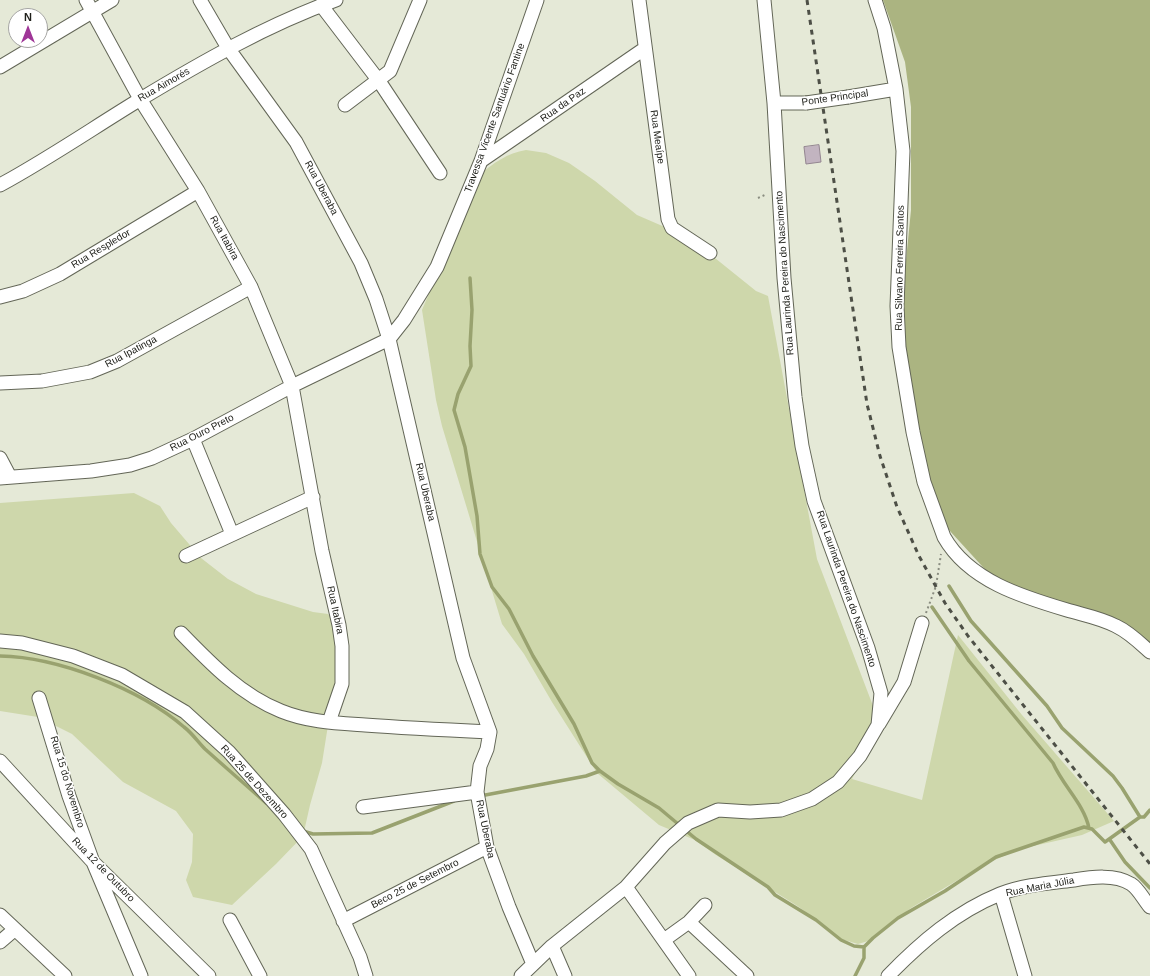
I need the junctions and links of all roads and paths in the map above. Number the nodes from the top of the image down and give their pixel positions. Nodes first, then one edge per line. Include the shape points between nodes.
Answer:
1 (86, 0) edge
2 (112, 0) edge
3 (200, 0) edge
4 (309, 0) edge
5 (336, 0) edge
6 (420, 0) edge
7 (537, 0) edge
8 (639, 0) edge
9 (875, 0) edge
10 (763, 3) edge
11 (321, 6) junction
12 (92, 12) junction
13 (303, 14) junction
14 (228, 48) junction
15 (644, 49) junction
16 (0, 67) edge
17 (378, 81) junction
18 (896, 89) junction
19 (140, 99) junction
20 (774, 103) junction
21 (345, 104) dead end
22 (481, 161) junction
23 (440, 173) dead end
24 (0, 185) edge
25 (198, 191) junction
26 (710, 253) dead end
27 (251, 287) junction
28 (0, 297) edge
29 (389, 338) junction
30 (0, 383) edge
31 (292, 386) junction
32 (193, 439) junction
33 (0, 458) edge
34 (5, 478) edge
35 (312, 497) junction
36 (232, 534) junction
37 (944, 537) junction
38 (186, 556) dead end
39 (922, 623) joint
40 (181, 633) dead end
41 (0, 641) edge
42 (1150, 652) edge
43 (39, 698) dead end
44 (329, 722) junction
45 (878, 725) junction
46 (490, 732) junction
47 (0, 761) edge
48 (477, 792) junction
49 (364, 807) dead end
50 (487, 847) junction
51 (93, 862) junction
52 (626, 887) junction
53 (1001, 894) junction
54 (706, 905) dead end
55 (1150, 907) edge
56 (0, 915) edge
57 (230, 920) dead end
58 (343, 921) junction
59 (689, 922) junction
60 (14, 930) junction
61 (664, 940) junction
62 (0, 942) edge
63 (554, 951) junction
64 (533, 964) junction
65 (65, 976) edge
66 (141, 976) edge
67 (209, 976) edge
68 (260, 976) edge
69 (366, 976) edge
70 (521, 976) edge
71 (565, 976) edge
72 (689, 976) edge
73 (747, 976) edge
74 (888, 976) edge
75 (1025, 976) edge

1 - 12 street, Rua Itabira
2 - 12 street
3 - 14 street, Rua Uberaba
4 - 13 street
5 - 11 street, Rua Aimorés
6 - 17 street via 390,71
7 - 22 street, Travessa Vicente Santuário Fantine
8 - 15 street, Rua Meaípe
9 - 18 street, Rua Silvano Ferreira Santos via 884,28
10 - 20 street, Rua Laurinda Pereira do Nascimento
11 - 13 street, Rua Aimorés
11 - 17 street
12 - 16 street
12 - 19 street, Rua Itabira
13 - 14 street, Rua Aimorés
14 - 19 street, Rua Aimorés
14 - 29 street, Rua Uberaba via 296,142 361,263
15 - 22 street, Rua da Paz
15 - 26 street, Rua Meaípe via 668,219 672,228
17 - 21 street
17 - 23 street
18 - 20 street, Ponte Principal, bridge via 806,103
18 - 37 street, Rua Silvano Ferreira Santos via 903,151 897,306 899,347 924,482
19 - 24 street, Rua Aimorés via 30,169
19 - 25 street, Rua Itabira
20 - 45 street, Rua Laurinda Pereira do Nascimento via 784,278 802,446 814,501 868,648 881,693
22 - 29 street, Travessa Vicente Santuário Fantine via 437,267 404,320
25 - 27 street, Rua Itabira
25 - 28 street, Rua Respledor via 60,274 23,291
27 - 30 street, Rua Ipatinga via 117,361 90,372 42,381
27 - 31 street, Rua Itabira
29 - 31 street, Rua Ouro Preto
29 - 46 street, Rua Uberaba via 463,658
31 - 32 street, Rua Ouro Preto
31 - 35 street, Rua Itabira
32 - 34 street, Rua Ouro Preto via 130,465 90,472
32 - 36 street
33 - 34 street
35 - 36 street
35 - 44 street, Rua Itabira via 342,646 342,684
36 - 38 street
37 - 39 path via 936,586
37 - 42 street, Rua Silvano Ferreira Santos via 975,571 995,584 1117,626
39 - 45 street via 904,682
40 - 44 street via 234,684 257,700 302,719
41 - 58 street, Rua 25 de Dezembro via 22,643 73,656 122,675 185,712 229,752 311,849
43 - 51 street, Rua 15 do Novembro
44 - 46 street
45 - 52 street, Rua Laurinda Pereira do Nascimento via 860,756 838,782 812,799 781,810 718,810 688,823 665,843
46 - 48 street, Rua Uberaba via 480,766
47 - 51 street, Rua 12 de Outubro
48 - 49 street
48 - 50 street, Rua Uberaba
50 - 58 street, Beco 25 de Setembro
50 - 64 street, Rua Uberaba
51 - 66 street, Rua 15 do Novembro
51 - 67 street, Rua 12 de Outubro
52 - 61 street
52 - 63 street, Rua Laurinda Pereira do Nascimento
53 - 55 street, Rua Maria Júlia via 1054,882 1111,877 1132,884
53 - 74 street, Rua Maria Júlia via 970,909 942,927 915,948
53 - 75 street
54 - 59 street
56 - 60 street
57 - 68 street
58 - 69 street, Rua 25 de Dezembro
59 - 61 street
59 - 73 street
60 - 62 street
60 - 65 street
61 - 72 street
63 - 64 street, Rua Laurinda Pereira do Nascimento
63 - 71 street
64 - 70 street, Rua Laurinda Pereira do Nascimento

